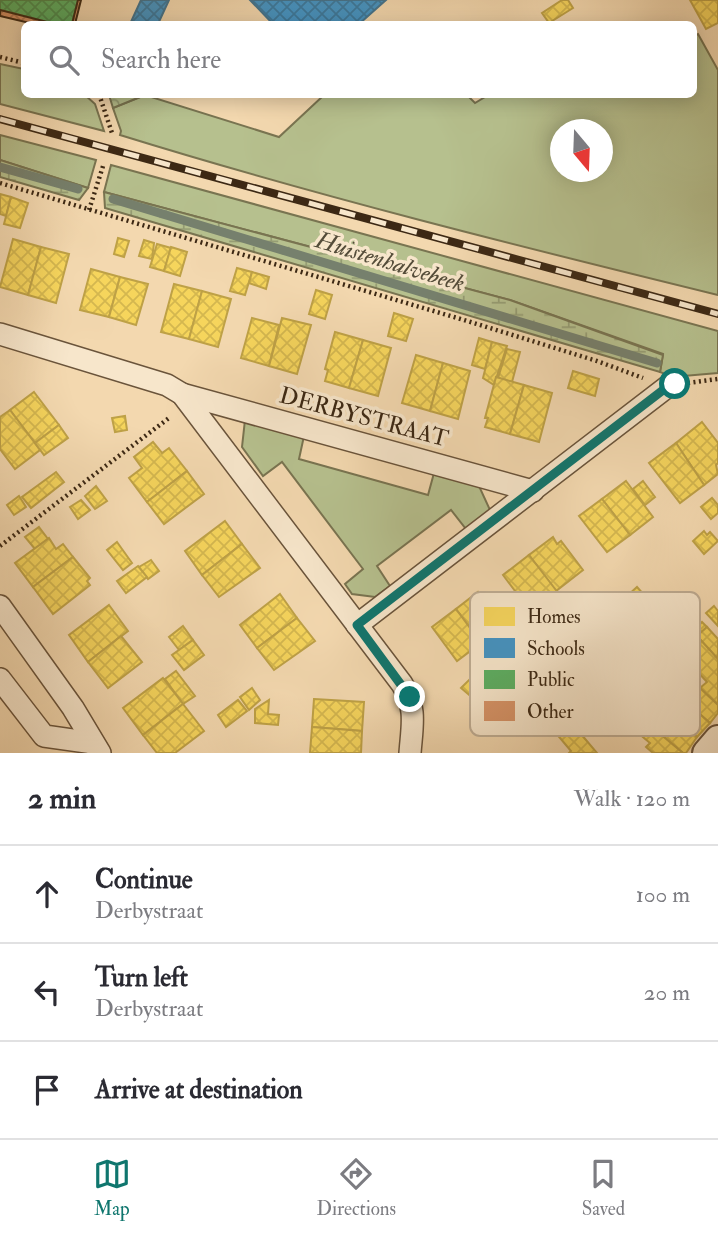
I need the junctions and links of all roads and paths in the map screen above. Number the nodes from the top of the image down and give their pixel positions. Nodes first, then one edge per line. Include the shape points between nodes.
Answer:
1 (0, 57) edge
2 (21, 62) edge
3 (100, 98) edge
4 (113, 133) dead end
5 (104, 163) dead end
6 (0, 183) edge
7 (89, 210) junction
8 (0, 334) edge
9 (718, 379) edge
10 (667, 387) junction
11 (185, 398) junction
12 (533, 491) junction
13 (0, 546) edge
14 (0, 607) edge
15 (357, 625) junction
16 (0, 679) edge
17 (718, 739) edge
18 (96, 748) edge
19 (410, 753) edge
20 (706, 753) edge

1 - 2 path
3 - 4 path
5 - 7 path
6 - 7 path
7 - 10 path via 597,361
8 - 11 street, DERBYSTRAAT via 167,385
9 - 10 path
10 - 12 street
11 - 12 street, DERBYSTRAAT
11 - 13 path
11 - 15 street, DERBYSTRAAT
12 - 15 street
14 - 18 street
15 - 19 street, DERBYSTRAAT via 410,697 414,713
16 - 18 street via 44,736
17 - 20 street

